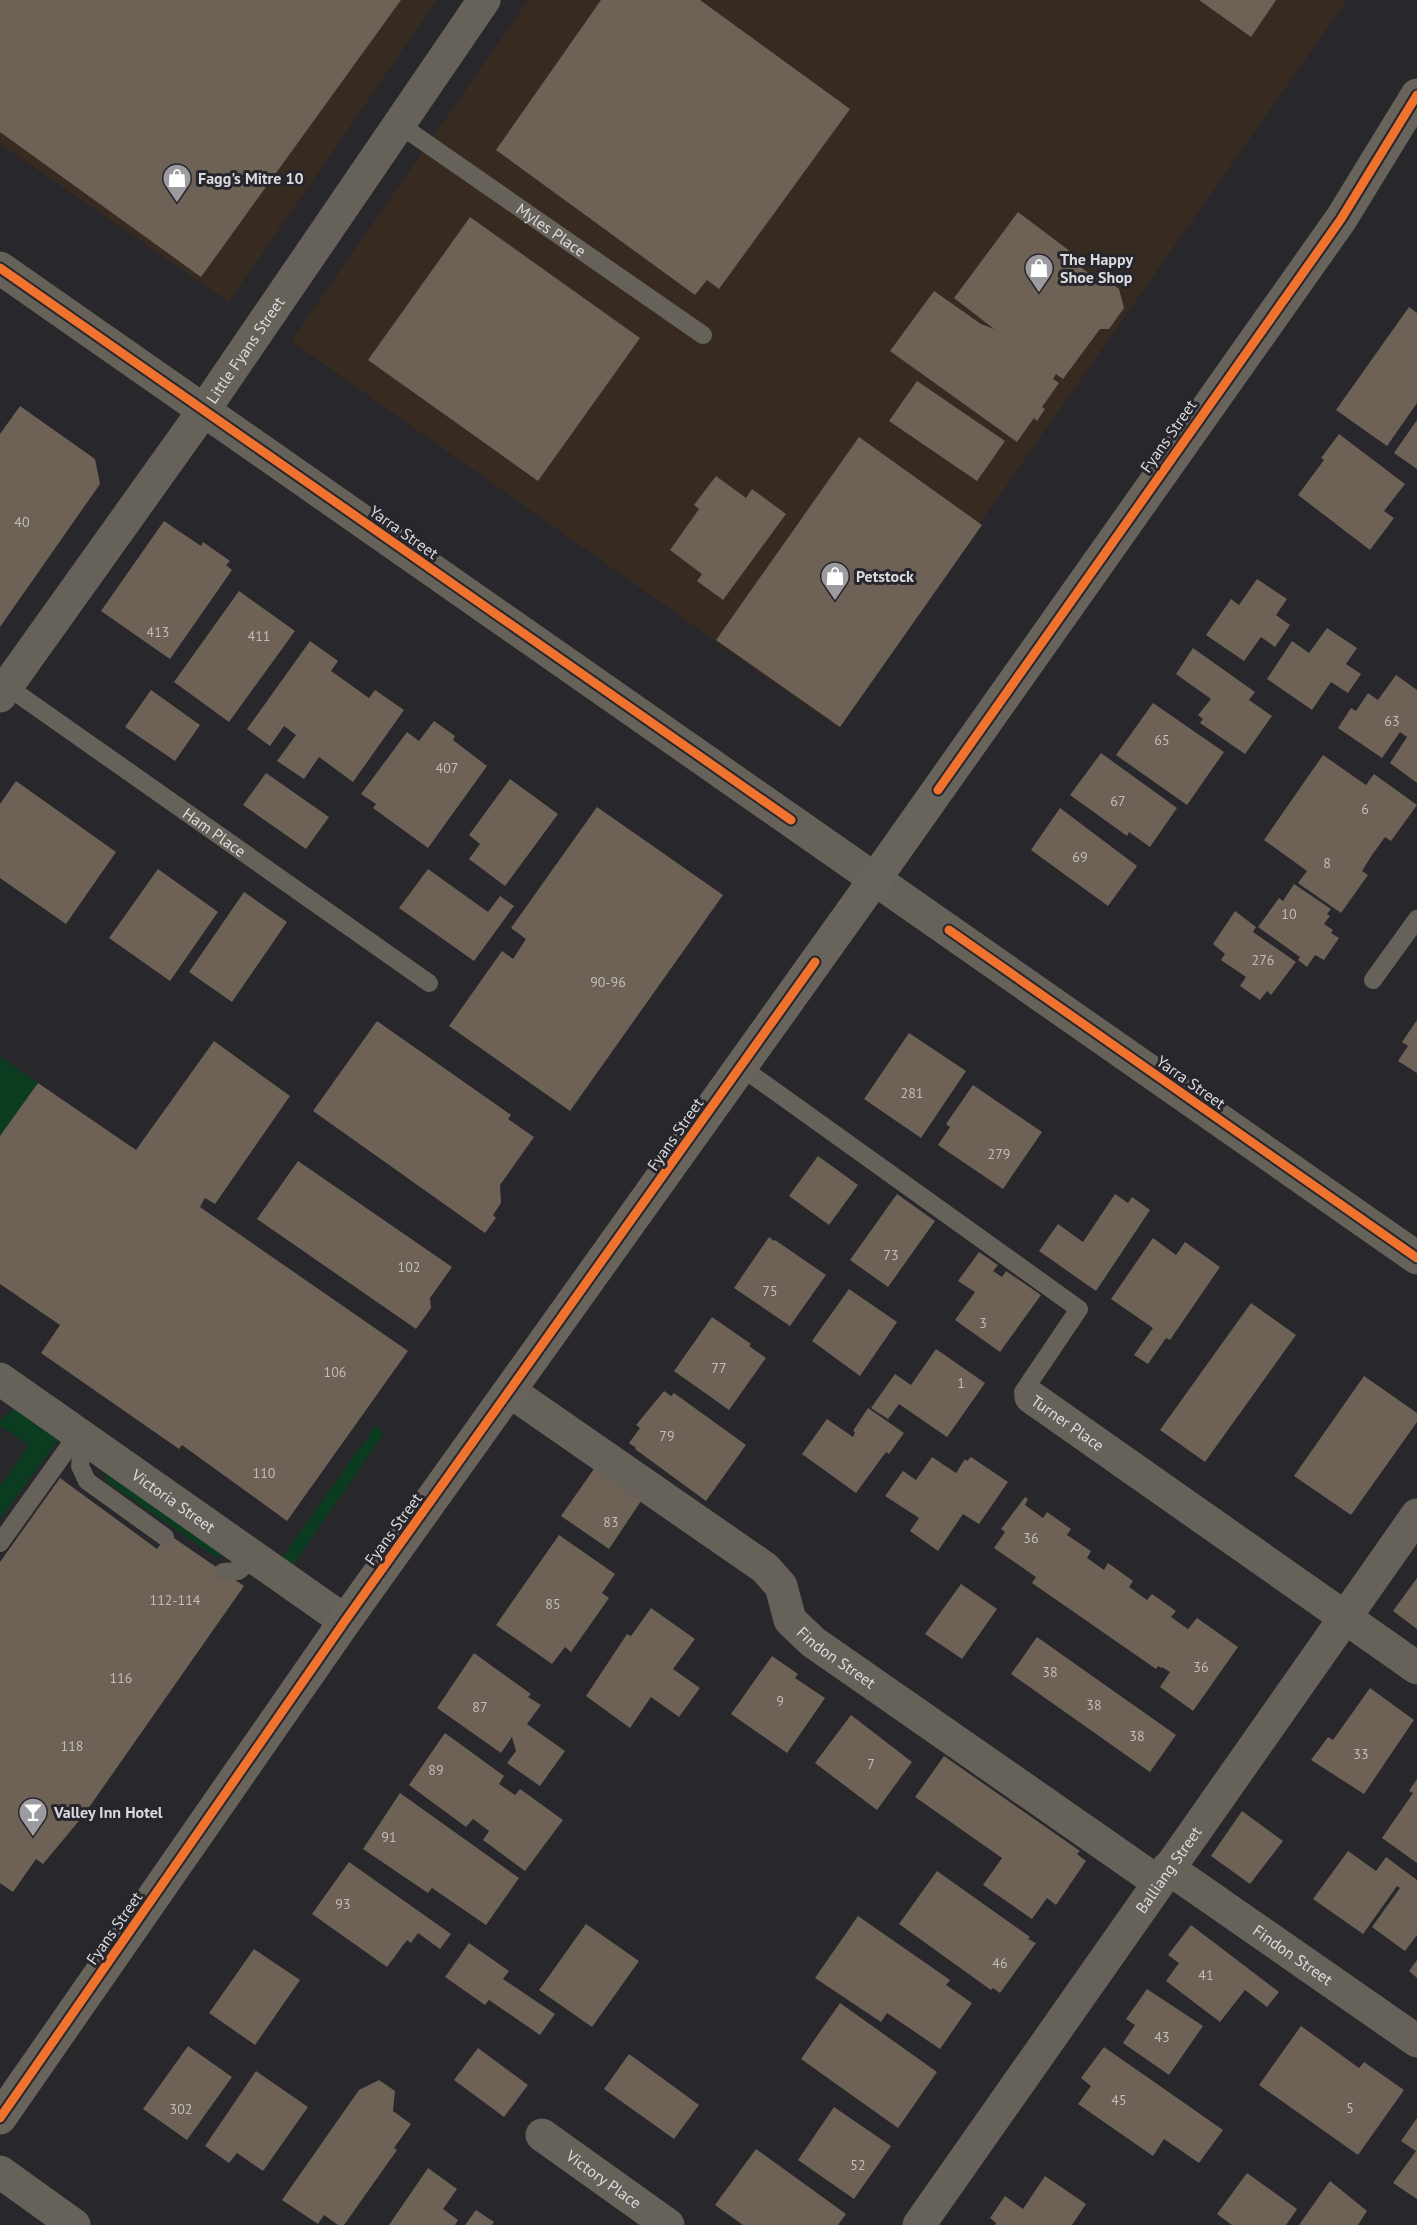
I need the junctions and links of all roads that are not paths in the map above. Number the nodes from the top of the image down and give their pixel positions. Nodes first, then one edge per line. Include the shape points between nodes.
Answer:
1 (484, 0) edge
2 (1417, 95) edge
3 (400, 124) junction
4 (1417, 127) edge
5 (1341, 219) junction
6 (0, 268) edge
7 (703, 335) dead end
8 (204, 410) junction
9 (2, 688) edge
10 (875, 879) junction
11 (1417, 919) edge
12 (1373, 980) dead end
13 (429, 983) dead end
14 (741, 1067) junction
15 (1417, 1258) edge
16 (3, 1387) edge
17 (511, 1392) junction
18 (1030, 1397) joint
19 (80, 1436) junction
20 (1417, 1515) edge
21 (165, 1538) dead end
22 (0, 1543) edge
23 (255, 1558) junction
24 (223, 1572) dead end
25 (1345, 1618) junction
26 (345, 1621) junction
27 (1417, 1668) edge
28 (1163, 1875) junction
29 (1417, 2041) edge
30 (0, 2118) edge
31 (542, 2136) dead end
32 (0, 2172) edge
33 (74, 2225) edge
34 (668, 2225) edge
35 (919, 2225) edge

1 - 3 street, Little Fyans Street
2 - 5 main road, Fyans Street
3 - 7 lane, Myles Place
3 - 8 street, Little Fyans Street
4 - 5 main road, Fyans Street
5 - 10 main road, Fyans Street
6 - 8 street, Yarra Street
8 - 9 street, Little Fyans Street
8 - 10 street, Yarra Street
9 - 13 lane, Ham Place
10 - 14 main road, Fyans Street
10 - 15 street, Yarra Street
11 - 12 lane
14 - 17 main road, Fyans Street
14 - 18 lane, Turner Place via 1079,1309 1023,1392
16 - 19 street, Victoria Street
17 - 26 main road, Fyans Street
17 - 28 street, Findon Street via 765,1568 781,1586 790,1620 813,1642
18 - 25 street, Turner Place
19 - 21 lane via 80,1466 87,1481
19 - 22 lane
19 - 23 street, Victoria Street
20 - 25 street, Balliang Street
23 - 24 lane via 238,1571
23 - 26 street, Victoria Street
25 - 27 street, Turner Place
25 - 28 street, Balliang Street
26 - 30 main road, Fyans Street
28 - 29 street, Findon Street
28 - 35 street, Balliang Street
31 - 34 street, Victory Place
32 - 33 street

